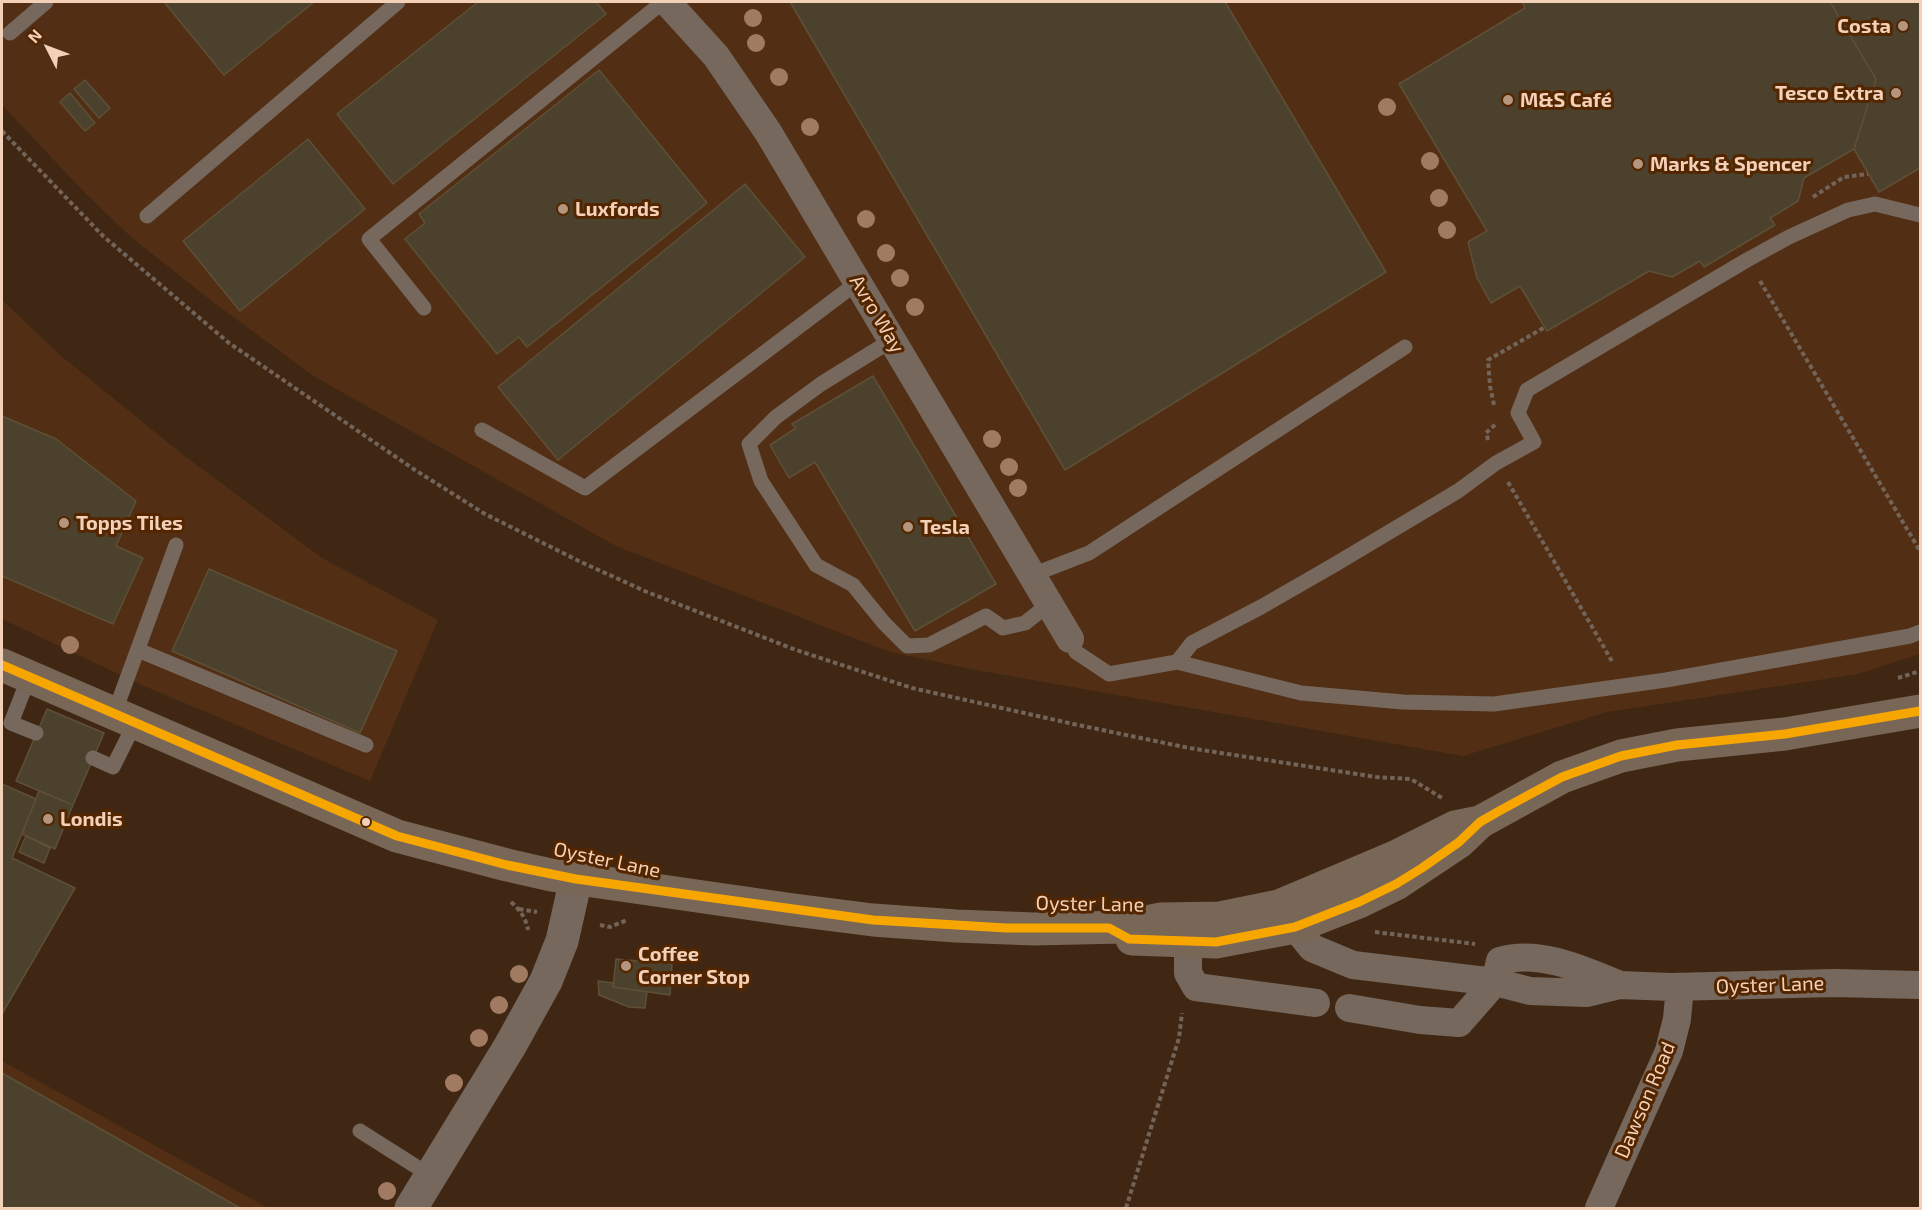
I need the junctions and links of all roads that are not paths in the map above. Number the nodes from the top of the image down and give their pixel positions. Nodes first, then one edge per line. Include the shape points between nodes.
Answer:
1 (46, 2) edge
2 (398, 2) edge
3 (665, 2) edge
4 (10, 33) dead end
5 (1920, 215) edge
6 (147, 216) dead end
7 (858, 282) junction
8 (424, 308) dead end
9 (892, 340) junction
10 (1405, 347) dead end
11 (482, 430) dead end
12 (176, 545) dead end
13 (1032, 575) junction
14 (1049, 604) junction
15 (1915, 634) edge
16 (1070, 639) joint
17 (138, 650) junction
18 (1177, 662) junction
19 (15, 671) edge
20 (1920, 711) edge
21 (124, 718) junction
22 (36, 733) dead end
23 (366, 745) dead end
24 (93, 758) dead end
25 (1480, 822) junction
26 (576, 879) junction
27 (1295, 927) junction
28 (1185, 938) junction
29 (1495, 982) junction
30 (1920, 985) edge
31 (1680, 987) junction
32 (1316, 1003) dead end
33 (1349, 1008) dead end
34 (360, 1131) dead end
35 (431, 1176) junction
36 (411, 1209) edge
37 (1599, 1209) edge

1 - 4 lane
2 - 6 lane
3 - 7 street, Avro Way via 716,56 768,132
3 - 8 lane via 369,239
5 - 18 lane via 1875,204 1848,210 1789,237 1527,390 1518,413 1534,442 1335,565 1192,643
7 - 9 street, Avro Way
7 - 11 lane via 585,488
9 - 13 street, Avro Way
9 - 14 lane via 821,384 776,417 749,444 761,482 816,565 853,585 908,646 929,645 986,616 1003,628 1025,623
10 - 13 lane via 1089,553
12 - 17 lane
13 - 14 street, Avro Way
14 - 16 street, Avro Way
15 - 18 lane via 1616,687 1494,704 1403,702 1301,693
16 - 18 lane via 1076,652 1109,674
17 - 21 lane
17 - 23 lane
19 - 21 main road, Oyster Lane
19 - 22 lane via 11,723
20 - 25 main road via 1621,756 1562,777
21 - 24 lane via 114,766
21 - 26 main road, Oyster Lane via 397,836
25 - 27 main road via 1459,843 1396,884
25 - 28 main road, Oyster Lane via 1455,827 1279,906 1220,918
26 - 28 main road, Oyster Lane via 873,920 1006,928 1109,928 1161,919
26 - 35 street via 562,941 546,981
27 - 28 main road, Oyster Lane via 1216,942
27 - 29 street, Oyster Lane via 1312,948 1353,965
28 - 32 street via 1188,973 1196,987
29 - 31 street, Oyster Lane via 1530,991 1587,993 1620,986
29 - 33 street via 1459,1023
30 - 31 street, Oyster Lane
31 - 37 street, Dawson Road via 1669,1051
34 - 35 lane
35 - 36 street

